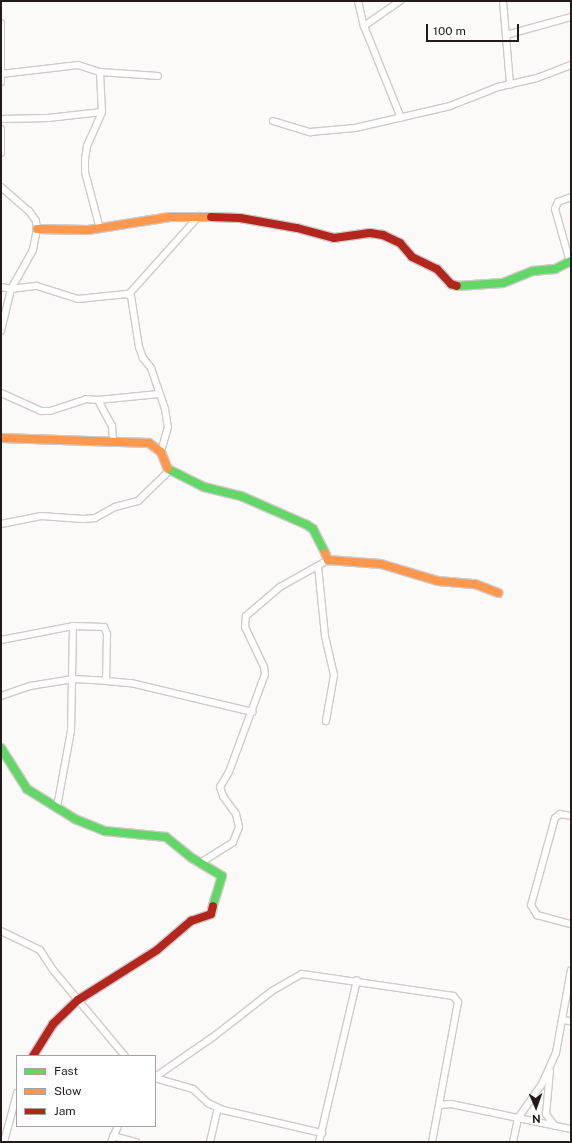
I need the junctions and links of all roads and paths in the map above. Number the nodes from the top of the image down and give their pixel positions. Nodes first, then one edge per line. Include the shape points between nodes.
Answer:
1 (358, 1) edge
2 (400, 1) edge
3 (503, 1) edge
4 (571, 17) edge
5 (1, 23) edge
6 (364, 26) junction
7 (506, 34) junction
8 (571, 65) edge
9 (100, 72) junction
10 (1, 74) edge
11 (158, 76) dead end
12 (1, 82) edge
13 (510, 85) junction
14 (102, 112) junction
15 (401, 118) junction
16 (1, 119) edge
17 (273, 121) dead end
18 (1, 129) edge
19 (1, 153) edge
20 (1, 187) edge
21 (571, 197) edge
22 (199, 216) junction
23 (37, 228) junction
24 (100, 229) junction
25 (570, 262) edge
26 (1, 286) edge
27 (11, 289) junction
28 (130, 294) junction
29 (1, 331) edge
30 (1, 392) edge
31 (159, 394) junction
32 (98, 400) junction
33 (1, 438) edge
34 (113, 442) junction
35 (161, 452) junction
36 (169, 472) junction
37 (1, 524) edge
38 (328, 560) junction
39 (318, 566) junction
40 (498, 593) dead end
41 (73, 626) junction
42 (1, 640) edge
43 (73, 679) junction
44 (106, 681) junction
45 (1, 696) edge
46 (253, 712) junction
47 (326, 721) dead end
48 (1, 748) edge
49 (57, 807) junction
50 (571, 816) edge
51 (200, 863) junction
52 (571, 924) edge
53 (1, 930) edge
54 (571, 970) edge
55 (357, 980) junction
56 (78, 1000) junction
57 (562, 1020) junction
58 (571, 1021) edge
59 (34, 1055) edge
60 (124, 1055) edge
61 (550, 1065) junction
62 (156, 1076) edge
63 (156, 1077) edge
64 (16, 1095) edge
65 (440, 1105) junction
66 (218, 1108) junction
67 (518, 1118) junction
68 (4, 1120) edge
69 (554, 1125) junction
70 (118, 1127) edge
71 (571, 1129) edge
72 (322, 1133) junction
73 (112, 1139) edge
74 (4, 1142) edge
75 (136, 1142) edge
76 (210, 1142) edge
77 (319, 1142) edge
78 (432, 1142) edge
79 (513, 1142) edge

1 - 6 street
2 - 6 street
3 - 7 street
4 - 7 street
5 - 10 street
6 - 15 street
7 - 13 street
8 - 13 street
9 - 10 street via 78,65
9 - 11 street
9 - 14 street
10 - 12 street
13 - 15 street via 498,87 450,106
14 - 16 street via 48,118
14 - 24 street via 87,146 85,159 86,178
15 - 17 street via 355,128 310,132
18 - 19 street
20 - 23 street via 30,211
21 - 25 street via 558,202 555,209
22 - 24 street via 170,217
22 - 25 street via 240,218 297,228 334,238 370,233 383,235 400,243 412,257 437,269 456,287 503,283 533,271 556,269
22 - 28 street
23 - 24 street
23 - 27 street via 33,250
26 - 27 street
27 - 28 street via 37,286 78,299
27 - 29 street
28 - 31 street via 139,347 151,368
30 - 32 street via 41,411 50,411 86,399
31 - 32 street
31 - 35 street via 168,427
32 - 34 street via 112,426
33 - 34 street
34 - 35 street via 150,443
35 - 36 street
36 - 37 street via 138,501 115,507 89,519 41,516
36 - 38 street via 204,487 242,496 297,519 312,529
38 - 39 street
38 - 40 street via 381,564 438,581 475,584
39 - 46 street via 280,587 246,616 245,627 264,667 263,680
39 - 47 street via 325,636 334,675
41 - 42 street
41 - 43 street
41 - 44 street via 99,626 106,630
43 - 44 street
43 - 45 street via 30,686
43 - 49 street via 69,743
44 - 46 street via 132,683
46 - 51 street via 229,772 220,787 239,821 238,834 233,842
48 - 49 street via 22,784
49 - 51 street via 91,827 105,831 166,837
50 - 52 street via 560,814 555,818 531,905 537,915
51 - 56 street via 222,876 211,914 191,921 157,950
53 - 56 street via 40,950
54 - 57 street
55 - 62 street via 312,974 292,978
55 - 65 street via 457,998
55 - 72 street
56 - 59 street via 53,1024
56 - 60 street
57 - 58 street
57 - 61 street via 556,1053
61 - 67 street via 542,1084
61 - 69 street via 546,1108 548,1119
63 - 66 street via 193,1089
64 - 68 street
65 - 67 street via 451,1104
65 - 78 street
66 - 72 street
66 - 76 street
67 - 69 street
67 - 79 street
68 - 74 street
69 - 71 street
70 - 73 street
72 - 77 street
73 - 75 street

